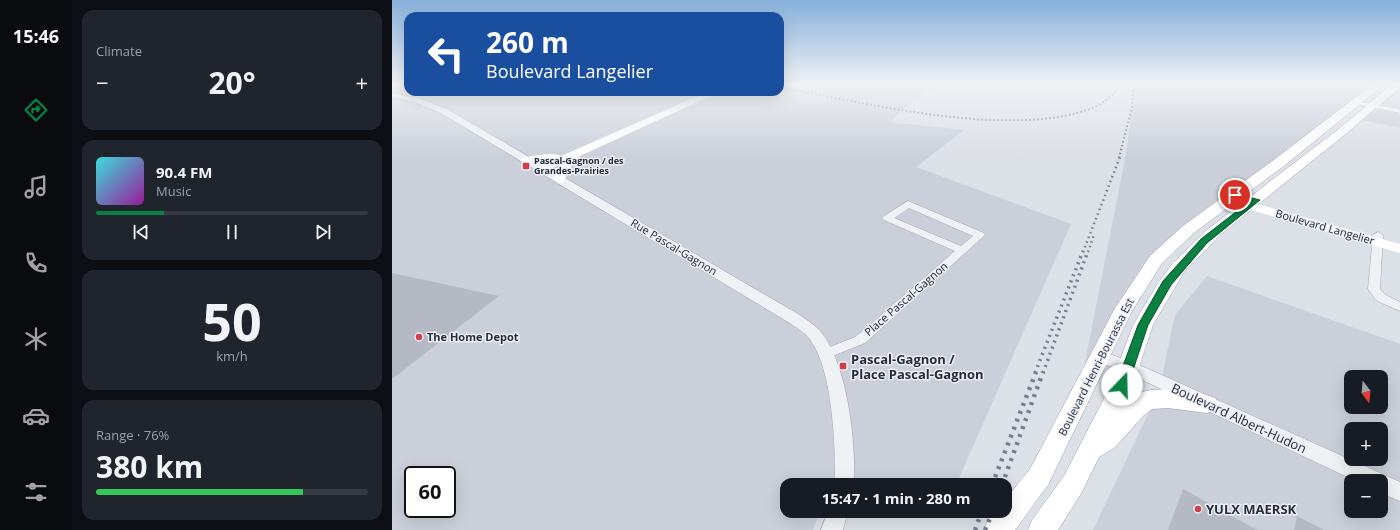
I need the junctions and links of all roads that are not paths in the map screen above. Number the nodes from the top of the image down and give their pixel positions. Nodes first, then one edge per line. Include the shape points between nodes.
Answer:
1 (438, 109) edge
2 (677, 109) edge
3 (1350, 109) edge
4 (1368, 109) edge
5 (1387, 109) edge
6 (1400, 111) edge
7 (586, 149) junction
8 (526, 160) junction
9 (541, 169) junction
10 (559, 179) junction
11 (1242, 201) junction
12 (1377, 239) junction
13 (1400, 241) edge
14 (1400, 249) edge
15 (962, 250) junction
16 (1400, 307) edge
17 (825, 354) junction
18 (1101, 356) junction
19 (1129, 367) junction
20 (1207, 404) junction
21 (1090, 450) junction
22 (1361, 474) edge
23 (844, 478) edge
24 (1388, 486) edge
25 (1400, 492) edge
26 (836, 518) edge
27 (832, 530) edge
28 (998, 530) edge
29 (1042, 530) edge

1 - 8 street, Rue Pascal-Gagnon
2 - 7 main road
3 - 11 main road, Boulevard Henri-Bourassa Est
4 - 11 main road, Boulevard Henri-Bourassa Est
5 - 6 street
7 - 8 main road
7 - 9 main road
7 - 10 main road via 567,163
8 - 9 street, Rue Pascal-Gagnon
9 - 10 street, Rue Pascal-Gagnon
10 - 17 street, Rue Pascal-Gagnon via 793,318 816,337
11 - 12 main road, Boulevard Langelier
11 - 18 main road, Boulevard Henri-Bourassa Est via 1185,233 1156,260 1123,310
11 - 19 main road, Boulevard Henri-Bourassa Est via 1167,283 1143,325
12 - 13 main road, Boulevard Langelier
12 - 14 main road, Boulevard Langelier
12 - 16 street via 1374,289 1382,299
15 - 15 street, Place Pascal-Gagnon via 980,235 908,204 887,218
15 - 17 street, Place Pascal-Gagnon via 860,340
17 - 23 street, Rue Pascal-Gagnon via 831,366 843,438
18 - 19 street, Boulevard Albert-Hudon
18 - 28 main road, Boulevard Henri-Bourassa Est via 1043,471
19 - 20 street, Boulevard Albert-Hudon
19 - 21 main road, Boulevard Henri-Bourassa Est
20 - 21 main road via 1168,399 1147,400 1135,409 1106,441
20 - 22 street, Boulevard Albert-Hudon
21 - 29 main road, Boulevard Henri-Bourassa Est via 1073,484
24 - 25 street
26 - 27 street

